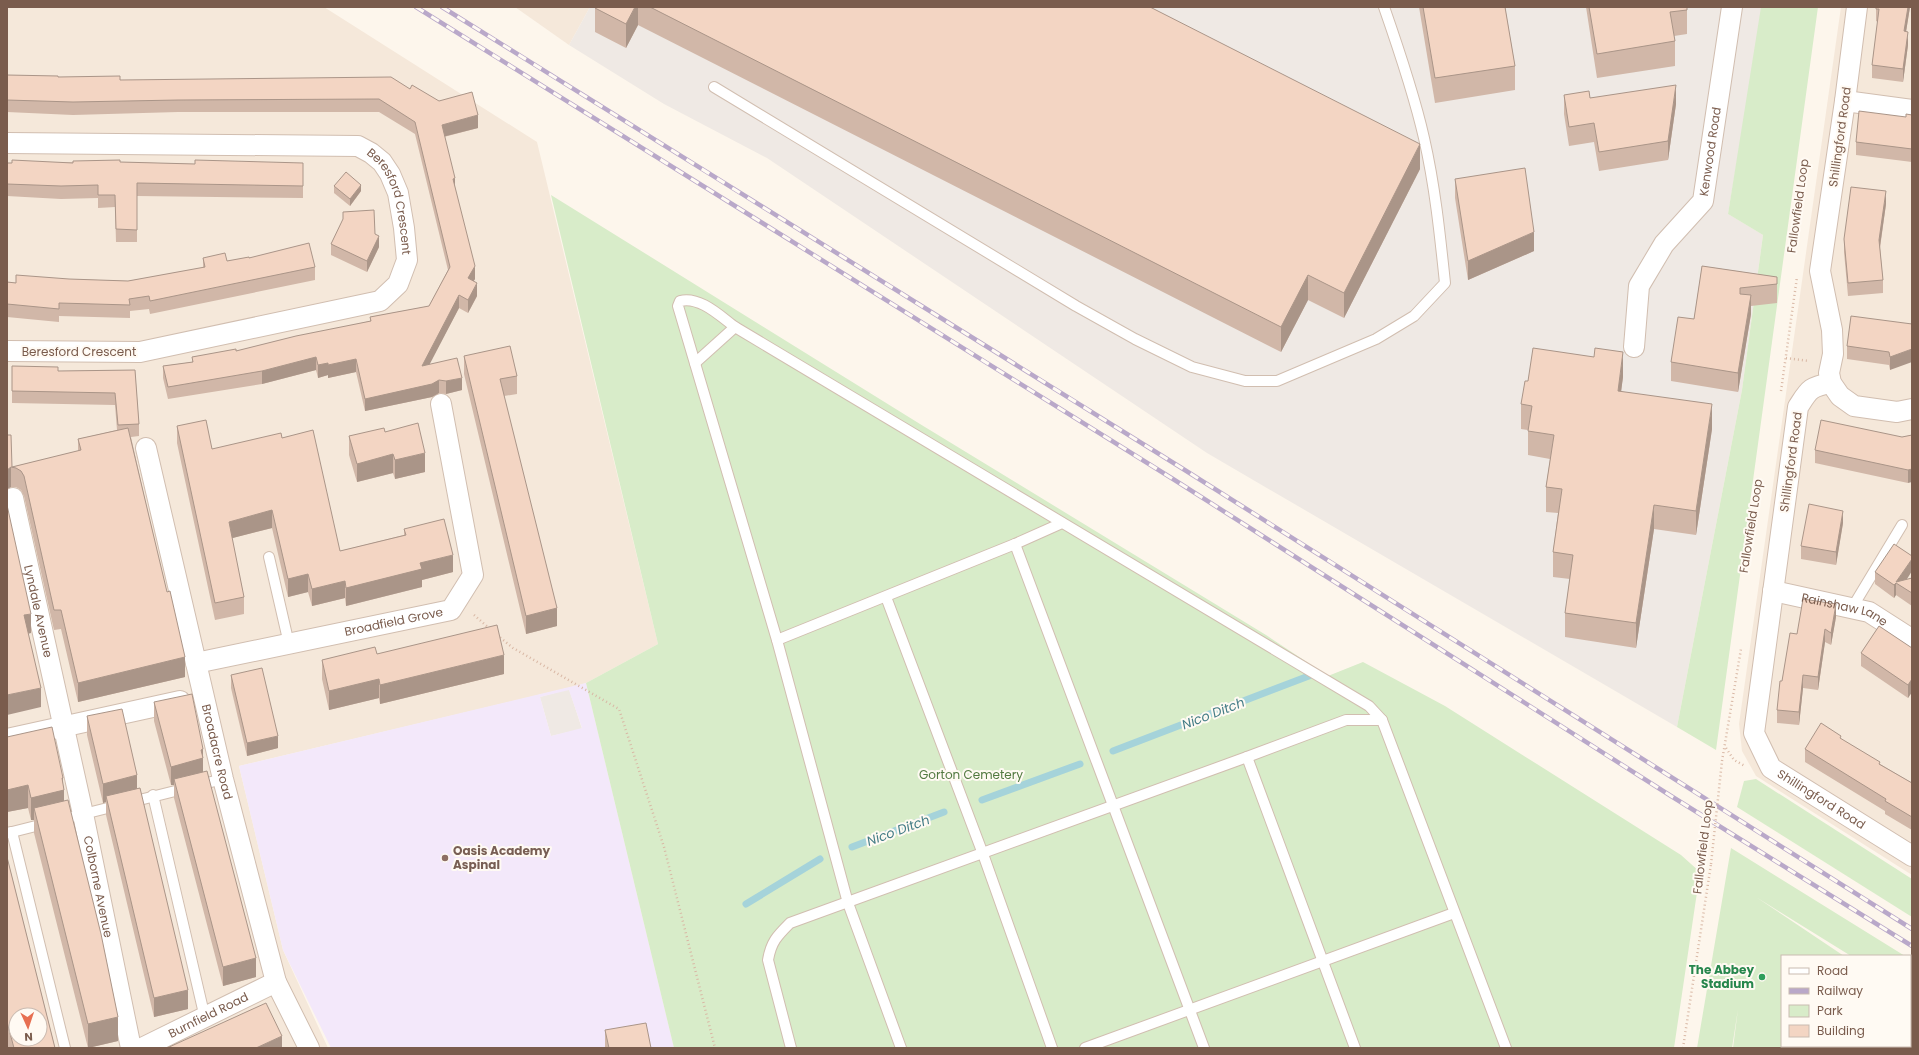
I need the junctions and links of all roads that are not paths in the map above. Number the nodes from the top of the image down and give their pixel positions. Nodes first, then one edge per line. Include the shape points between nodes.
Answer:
1 (1384, 7) edge
2 (1732, 7) edge
3 (1857, 7) edge
4 (714, 87) dead end
5 (1845, 101) junction
6 (1912, 110) edge
7 (7, 143) edge
8 (735, 327) junction
9 (1634, 347) dead end
10 (7, 351) edge
11 (695, 363) junction
12 (1831, 383) junction
13 (441, 404) dead end
14 (1912, 409) edge
15 (146, 448) dead end
16 (13, 498) dead end
17 (1062, 523) junction
18 (1902, 526) dead end
19 (1015, 544) junction
20 (269, 557) dead end
21 (1773, 591) junction
22 (886, 597) junction
23 (1852, 608) junction
24 (1912, 638) edge
25 (776, 640) junction
26 (289, 644) junction
27 (196, 663) junction
28 (204, 696) junction
29 (1382, 720) junction
30 (63, 726) junction
31 (7, 739) edge
32 (1247, 757) junction
33 (223, 779) junction
34 (153, 795) junction
35 (1114, 804) junction
36 (83, 814) junction
37 (10, 832) edge
38 (983, 854) junction
39 (1912, 856) edge
40 (848, 903) junction
41 (1454, 913) junction
42 (1322, 960) junction
43 (276, 982) junction
44 (1190, 1010) junction
45 (205, 1018) junction
46 (65, 1048) edge
47 (131, 1048) edge
48 (142, 1048) edge
49 (309, 1048) edge
50 (791, 1048) edge
51 (901, 1048) edge
52 (1052, 1048) edge
53 (1085, 1048) edge
54 (1204, 1048) edge
55 (1355, 1048) edge
56 (1506, 1048) edge

1 - 4 lane via 1424,138 1438,214 1445,283 1414,316 1376,339 1277,381 1245,381 1192,367 1135,339
2 - 9 street, Kenwood Road via 1703,201 1664,244 1639,286
3 - 5 street, Shillingford Road
5 - 6 street
5 - 12 street, Shillingford Road via 1820,272 1832,330 1833,354 1829,373
7 - 10 street, Beresford Crescent via 358,146 372,153 390,174 398,193 407,260 398,284 380,301 140,352
8 - 11 lane
8 - 11 lane via 701,304 687,299 680,301 678,306
8 - 17 lane
11 - 25 lane
12 - 14 street via 1840,396 1854,406 1897,412
12 - 21 street, Shillingford Road via 1809,390 1798,407
13 - 26 street, Broadfield Grove via 473,575 451,610
15 - 27 street, Broadacre Road
16 - 30 street, Lyndale Avenue
17 - 19 lane
17 - 29 lane via 1369,706
18 - 23 lane
19 - 22 lane
19 - 35 lane
20 - 26 lane
21 - 23 street, Rainshaw Lane
21 - 39 street, Shillingford Road via 1754,733 1771,768
22 - 25 lane
22 - 38 lane
23 - 24 street, Rainshaw Lane via 1869,612
25 - 40 lane
26 - 27 street, Broadfield Grove
27 - 28 street, Broadacre Road
28 - 30 street
28 - 33 street, Broadacre Road
29 - 32 lane via 1346,720
29 - 41 lane
30 - 31 street
30 - 36 street, Colborne Avenue
32 - 35 lane
32 - 42 lane
33 - 34 lane
33 - 43 street, Broadacre Road
34 - 36 lane
34 - 45 lane
35 - 38 lane
35 - 44 lane
36 - 37 lane
36 - 47 street, Colborne Avenue
37 - 46 lane
38 - 40 lane
38 - 52 lane
40 - 50 lane via 790,923 770,947 768,960
40 - 51 lane
41 - 42 lane
41 - 56 lane
42 - 44 lane
42 - 55 lane
43 - 45 street, Burnfield Road
43 - 49 street, Broadacre Road
44 - 53 lane
44 - 54 lane
45 - 48 street, Burnfield Road

